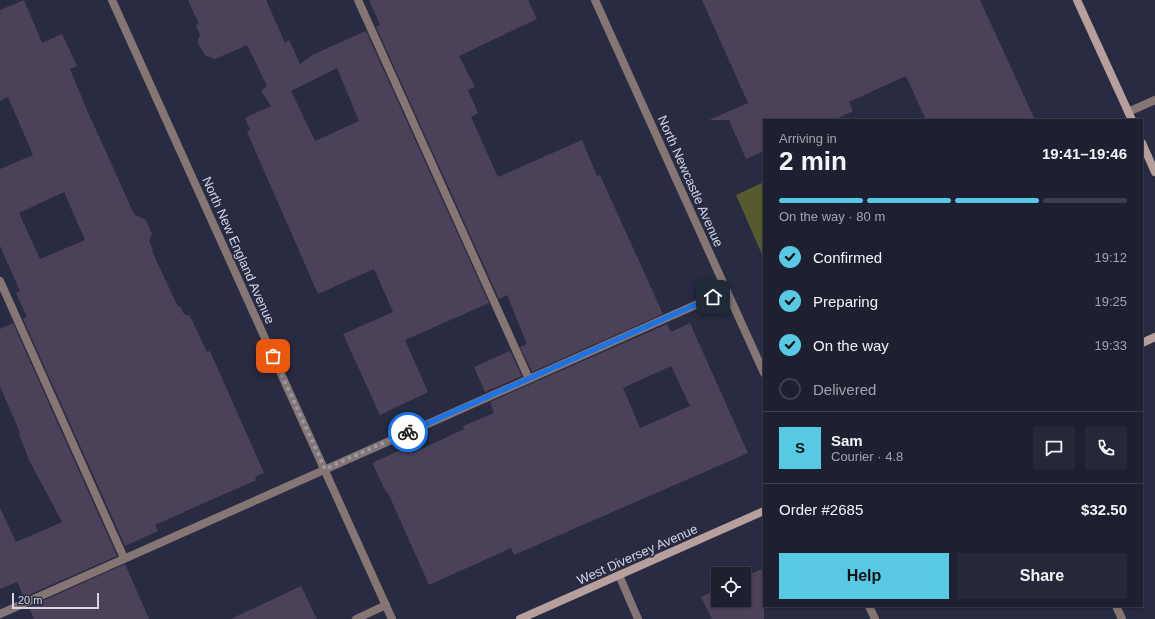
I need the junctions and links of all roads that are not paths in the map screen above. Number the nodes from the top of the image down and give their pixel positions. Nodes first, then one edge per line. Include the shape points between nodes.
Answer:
1 (112, 0) edge
2 (358, 0) edge
3 (595, 0) edge
4 (1078, 0) edge
5 (1155, 100) edge
6 (1130, 116) edge
7 (1143, 145) edge
8 (1155, 172) edge
9 (0, 281) edge
10 (727, 291) junction
11 (1155, 337) edge
12 (1143, 343) edge
13 (763, 371) edge
14 (529, 379) junction
15 (325, 469) junction
16 (763, 511) edge
17 (124, 558) junction
18 (619, 575) junction
19 (386, 605) junction
20 (869, 607) edge
21 (1116, 607) edge
22 (0, 614) edge
23 (356, 619) edge
24 (392, 619) edge
25 (520, 619) edge
26 (638, 619) edge
27 (875, 619) edge
28 (1122, 619) edge

1 - 15 street, North New England Avenue
2 - 14 street
3 - 10 street, North Newcastle Avenue
4 - 6 main road
5 - 6 street
7 - 8 main road
9 - 17 street
10 - 13 street, North Newcastle Avenue
10 - 14 street
11 - 12 main road
14 - 15 street
15 - 17 street
15 - 19 street, North New England Avenue
16 - 18 main road, West Diversey Avenue
17 - 22 street
18 - 25 main road, West Diversey Avenue
18 - 26 street
19 - 23 street
19 - 24 street, North New England Avenue
20 - 27 street
21 - 28 street

